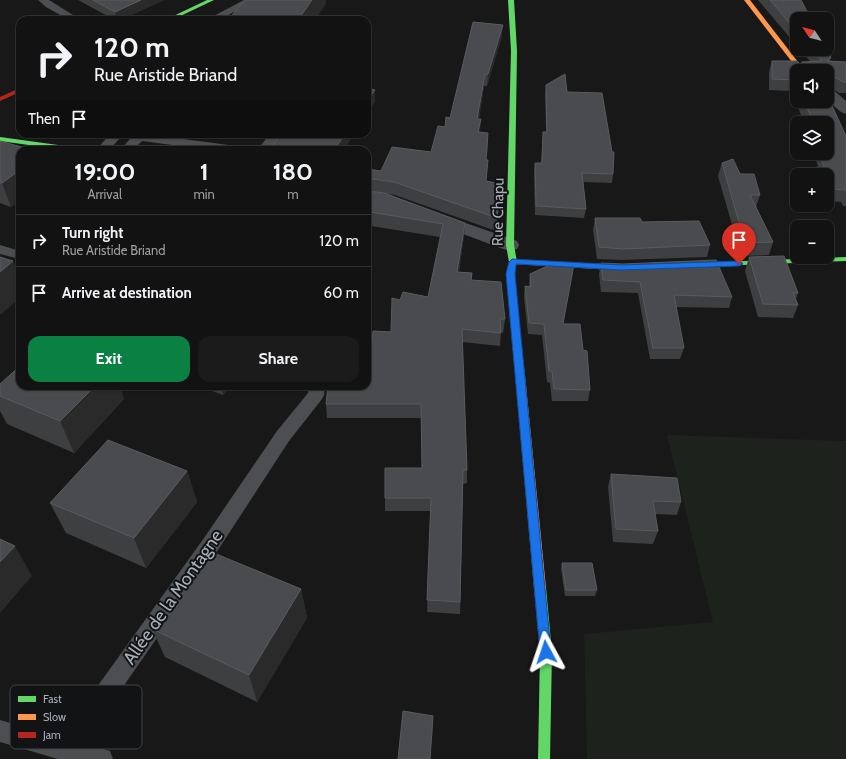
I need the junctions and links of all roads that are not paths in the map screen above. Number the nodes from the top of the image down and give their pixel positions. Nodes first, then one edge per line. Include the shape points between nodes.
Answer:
1 (43, 0) edge
2 (211, 0) edge
3 (251, 0) edge
4 (511, 0) edge
5 (747, 0) edge
6 (69, 16) edge
7 (177, 16) edge
8 (219, 16) edge
9 (797, 64) edge
10 (16, 92) edge
11 (0, 99) edge
12 (834, 99) edge
13 (846, 110) edge
14 (113, 138) edge
15 (138, 138) edge
16 (146, 138) edge
17 (273, 138) edge
18 (0, 140) edge
19 (48, 146) edge
20 (106, 146) edge
21 (130, 146) edge
22 (206, 146) edge
23 (266, 146) edge
24 (424, 213) edge
25 (0, 249) edge
26 (16, 253) edge
27 (511, 253) junction
28 (846, 259) edge
29 (676, 266) edge
30 (636, 267) edge
31 (317, 390) edge
32 (112, 685) edge
33 (0, 731) edge
34 (10, 734) edge
35 (63, 749) edge
36 (66, 750) joint
37 (102, 759) edge
38 (544, 759) edge

1 - 6 lane
2 - 7 street
3 - 8 lane
4 - 27 street, Rue Chapu via 514,51
5 - 9 street
10 - 11 street
12 - 13 street
14 - 20 lane
15 - 21 lane
16 - 22 lane
17 - 23 lane
18 - 19 street
24 - 27 street
25 - 26 lane
27 - 30 street via 561,266
27 - 38 street, Rue Chapu via 510,274 546,652
28 - 29 street
31 - 32 lane, Allée de la Montagne via 316,395 284,436
33 - 34 lane
35 - 36 lane
36 - 37 lane

